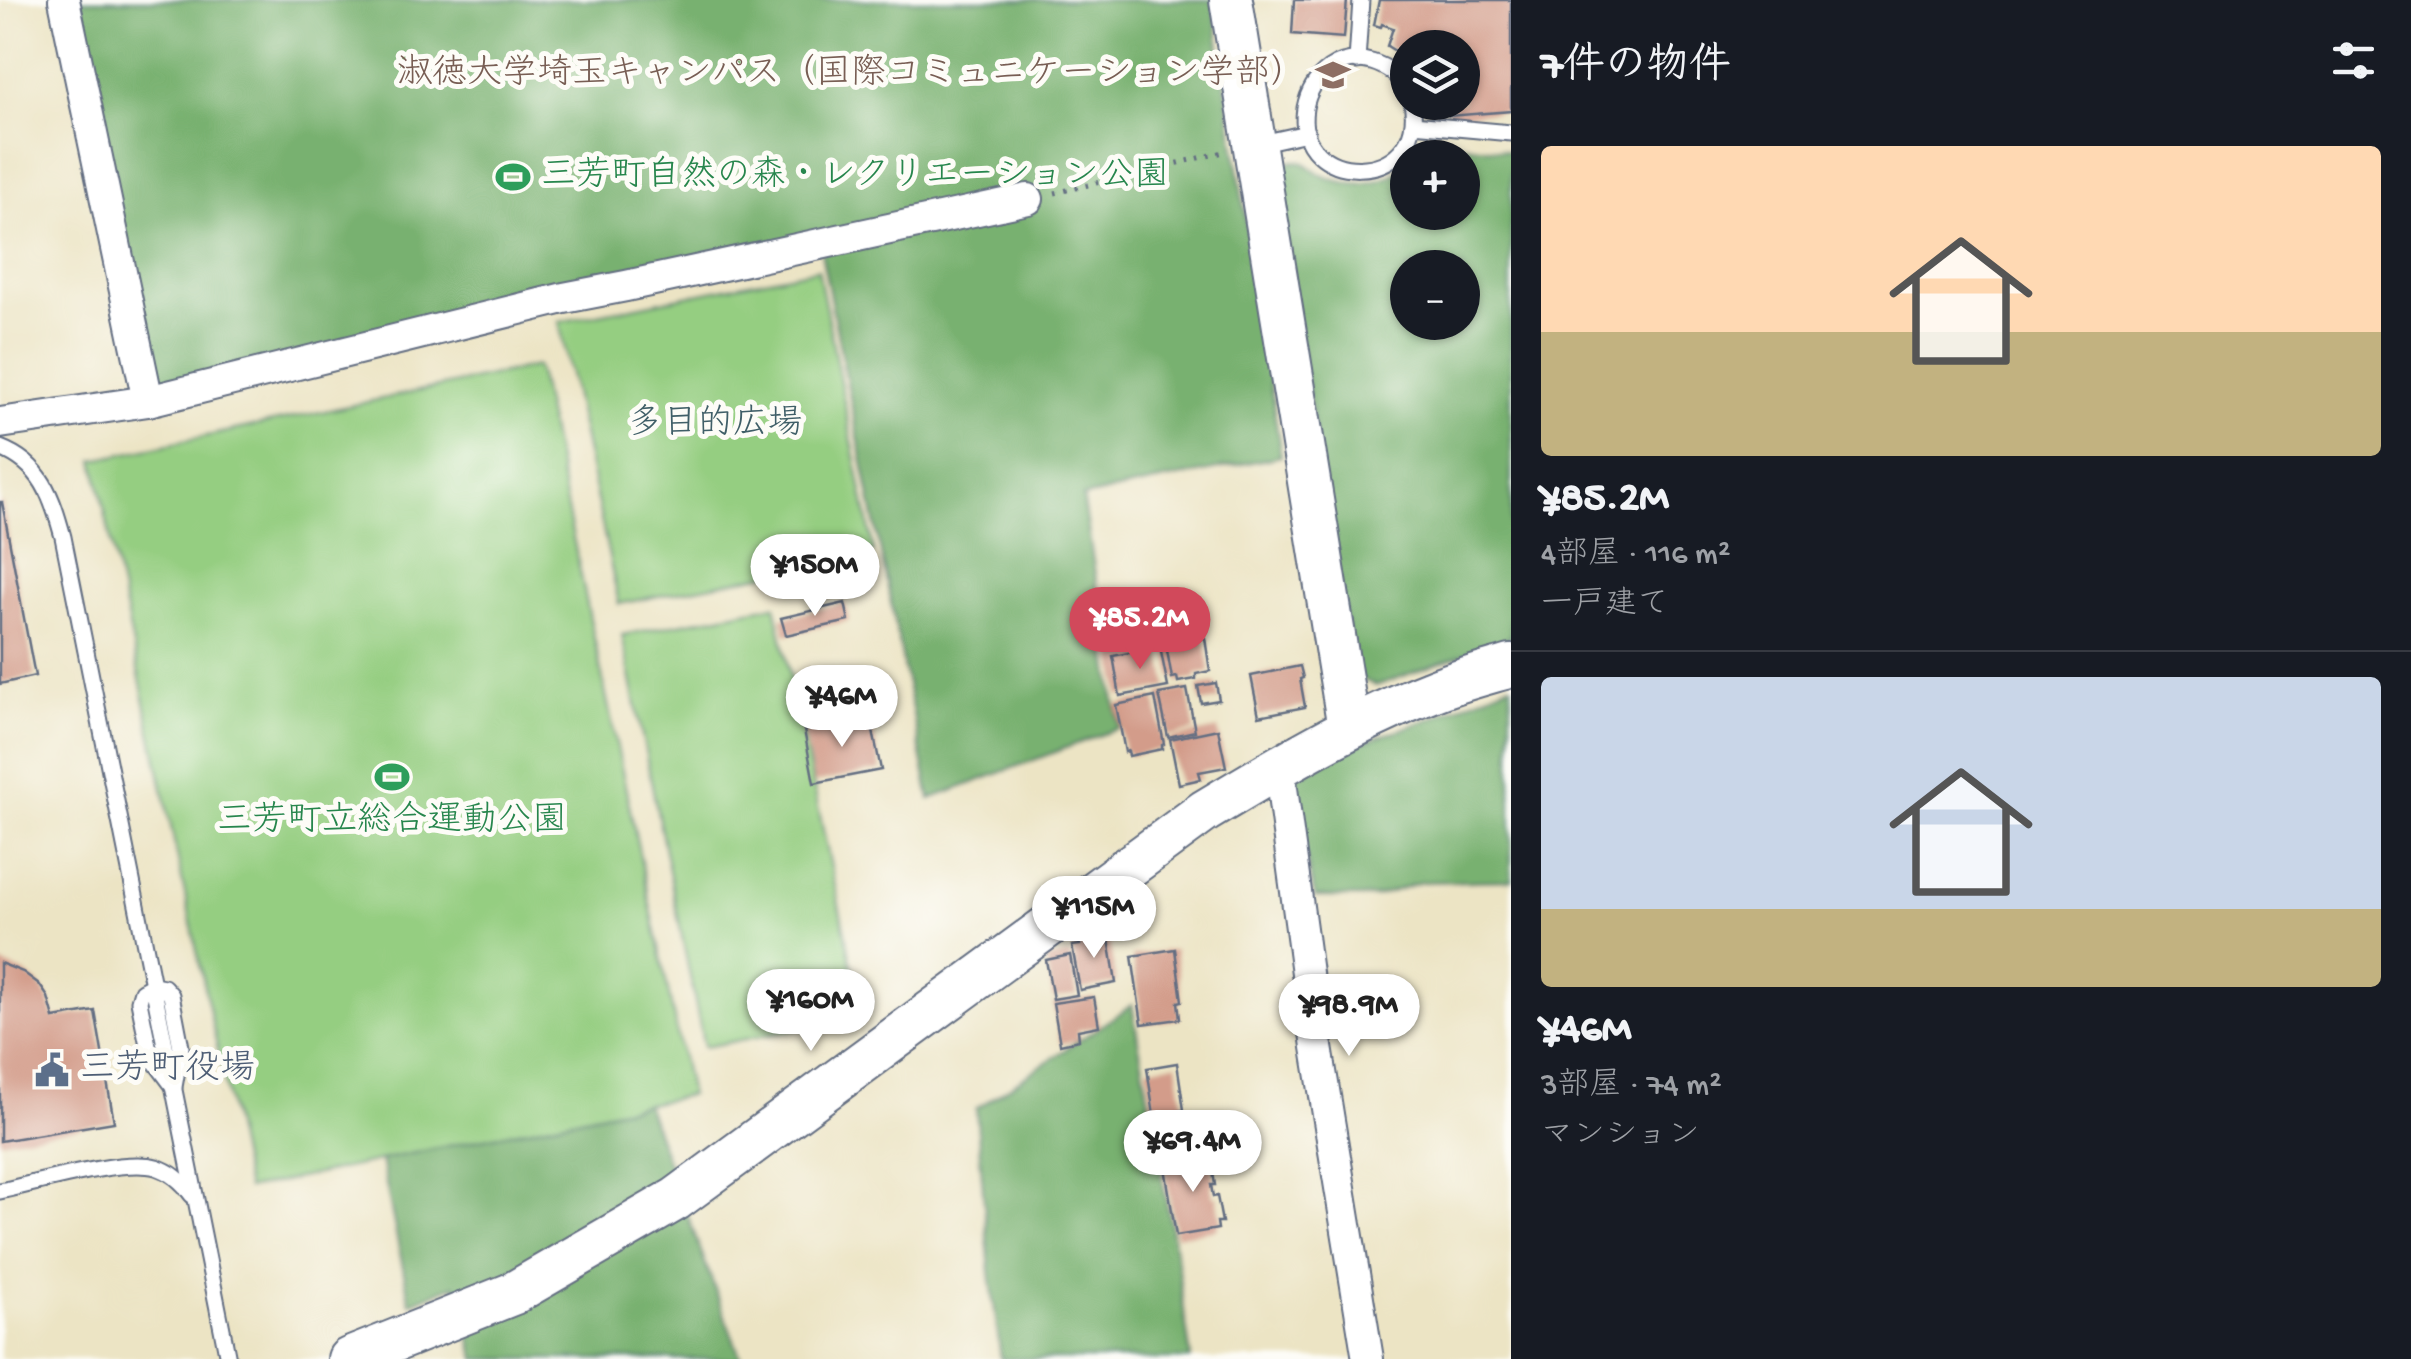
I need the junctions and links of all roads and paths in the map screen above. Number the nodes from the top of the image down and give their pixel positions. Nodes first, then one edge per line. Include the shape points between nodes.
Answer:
1 (64, 0) edge
2 (1231, 0) edge
3 (1362, 0) edge
4 (1357, 61) junction
5 (1390, 70) edge
6 (1413, 120) edge
7 (1413, 124) junction
8 (1307, 133) junction
9 (1511, 133) edge
10 (1254, 145) junction
11 (1028, 200) joint
12 (148, 402) junction
13 (0, 423) edge
14 (0, 448) edge
15 (1511, 666) edge
16 (1349, 728) junction
17 (1279, 766) junction
18 (0, 1191) edge
19 (196, 1200) junction
20 (228, 1359) edge
21 (349, 1359) edge
22 (1368, 1359) edge

1 - 12 street
2 - 10 street
3 - 4 lane
4 - 5 lane
4 - 8 lane via 1331,67 1316,80 1307,97
6 - 7 lane
7 - 8 lane via 1392,159 1360,170 1327,160
7 - 9 lane
8 - 10 lane
10 - 11 path
10 - 16 street
11 - 12 street via 564,298
12 - 13 street
14 - 19 lane via 37,473 63,537
15 - 16 street
16 - 17 street
17 - 21 street via 1206,811 676,1199 512,1294
17 - 22 street
18 - 19 lane via 142,1165 174,1176
19 - 20 lane

